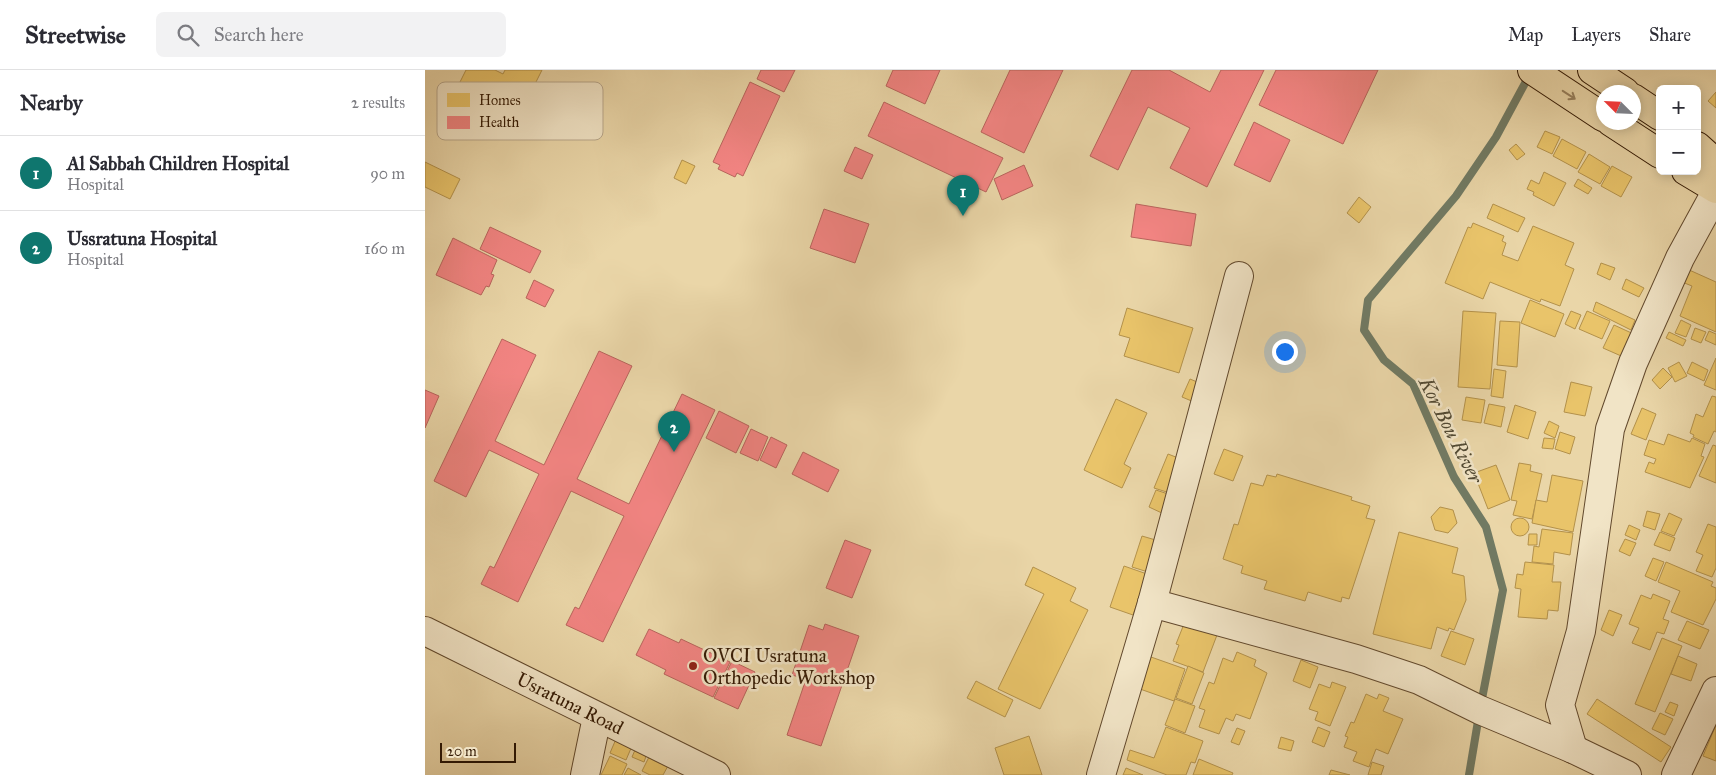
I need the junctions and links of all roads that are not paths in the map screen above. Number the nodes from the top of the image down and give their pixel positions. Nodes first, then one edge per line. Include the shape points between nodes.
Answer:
1 (1591, 70) edge
2 (1533, 71) edge
3 (1614, 85) edge
4 (1641, 103) edge
5 (1596, 112) edge
6 (1656, 113) edge
7 (1623, 130) edge
8 (1701, 150) edge
9 (1656, 151) edge
10 (1716, 163) edge
11 (1692, 175) edge
12 (1716, 190) edge
13 (1239, 276) dead end
14 (1152, 603) junction
15 (425, 631) edge
16 (1716, 691) edge
17 (597, 717) junction
18 (1573, 749) junction
19 (585, 775) edge
20 (716, 775) edge
21 (1101, 775) edge
22 (1627, 775) edge
23 (1676, 775) edge

1 - 3 main road
2 -> 5 main road
4 - 6 main road
7 - 9 main road
8 - 10 main road
11 - 12 main road
12 - 18 street via 1680,258 1633,363 1610,429 1581,631 1560,705
13 - 14 street
14 - 18 street via 1356,659 1419,680
14 - 21 street
15 - 17 street, Usratuna Road
16 - 23 street
17 - 19 street
17 - 20 street, Usratuna Road
18 - 22 street

